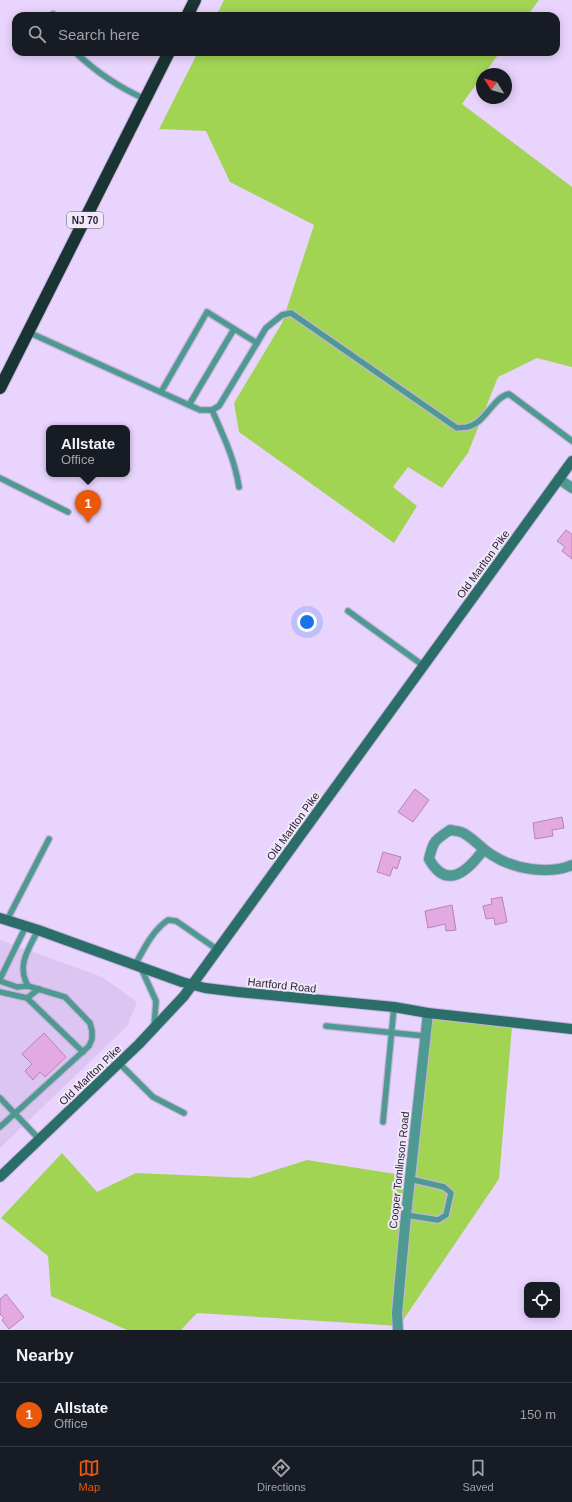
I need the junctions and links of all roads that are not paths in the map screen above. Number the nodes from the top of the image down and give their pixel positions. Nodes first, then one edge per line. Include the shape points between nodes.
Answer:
1 (195, 0) edge
2 (189, 12) edge
3 (79, 56) edge
4 (167, 56) edge
5 (145, 100) junction
6 (234, 329) junction
7 (28, 332) junction
8 (257, 343) junction
9 (0, 388) edge
10 (161, 392) junction
11 (189, 405) junction
12 (212, 410) junction
13 (572, 441) edge
14 (572, 461) edge
15 (0, 478) edge
16 (559, 479) junction
17 (239, 487) dead end
18 (572, 488) edge
19 (68, 512) dead end
20 (348, 611) dead end
21 (424, 666) junction
22 (49, 839) dead end
23 (484, 849) junction
24 (572, 865) edge
25 (3, 919) edge
26 (26, 926) junction
27 (38, 930) junction
28 (218, 950) junction
29 (138, 966) junction
30 (0, 980) edge
31 (192, 985) junction
32 (28, 986) junction
33 (39, 989) junction
34 (0, 992) edge
35 (27, 998) junction
36 (394, 1008) junction
37 (428, 1013) junction
38 (326, 1026) dead end
39 (154, 1028) junction
40 (572, 1029) edge
41 (391, 1032) junction
42 (425, 1036) junction
43 (83, 1052) junction
44 (119, 1063) junction
45 (0, 1098) edge
46 (15, 1113) junction
47 (184, 1113) dead end
48 (383, 1122) dead end
49 (0, 1127) edge
50 (40, 1140) junction
51 (0, 1177) edge
52 (410, 1179) junction
53 (406, 1215) junction
54 (398, 1330) edge

1 - 2 highway
3 - 5 lane via 121,88
4 - 5 highway, NJ 70
5 - 7 highway, NJ 70
6 - 8 lane
6 - 10 lane via 208,312
6 - 11 lane
7 - 9 highway, NJ 70
7 - 10 lane
8 - 12 lane via 220,406
8 - 13 lane via 266,328 282,315 291,313 457,428 468,427 480,420 498,401 509,394
10 - 11 lane
11 - 12 lane via 200,410
12 - 17 lane via 229,448
14 - 16 street, Old Marlton Pike
15 - 19 lane
16 - 18 street
16 - 21 street, Old Marlton Pike
20 - 21 lane
21 - 28 street, Old Marlton Pike
22 - 25 lane
23 - 23 street via 464,833 450,830 432,845 429,859 441,874 455,876 474,864
23 - 24 street via 504,862 528,868 541,870
25 - 26 street, Hartford Road
26 - 27 street, Hartford Road
26 - 30 lane
27 - 29 street, Hartford Road
27 - 32 lane via 23,964 24,979
28 - 29 lane via 182,925 168,920 146,944
28 - 31 street, Old Marlton Pike
29 - 31 street, Hartford Road
29 - 39 lane via 156,1002
30 - 32 lane via 17,987
31 - 36 street, Hartford Road
31 - 39 street, Old Marlton Pike
32 - 33 lane
33 - 35 lane
33 - 43 lane via 65,997 90,1023 92,1039
34 - 35 lane
35 - 43 lane
36 - 37 street, Hartford Road
36 - 41 lane
37 - 40 street, Hartford Road
37 - 42 street, Cooper Tomlinson Road
38 - 41 lane
39 - 44 street, Old Marlton Pike
41 - 42 lane
41 - 48 lane
42 - 52 street, Cooper Tomlinson Road
43 - 46 lane
44 - 47 lane via 153,1097
44 - 50 street, Old Marlton Pike
45 - 46 lane
46 - 49 lane
46 - 50 lane
50 - 51 street, Old Marlton Pike
52 - 53 street, Cooper Tomlinson Road
52 - 53 lane via 444,1187 450,1194 446,1215 438,1220
53 - 54 street, Cooper Tomlinson Road via 397,1313

